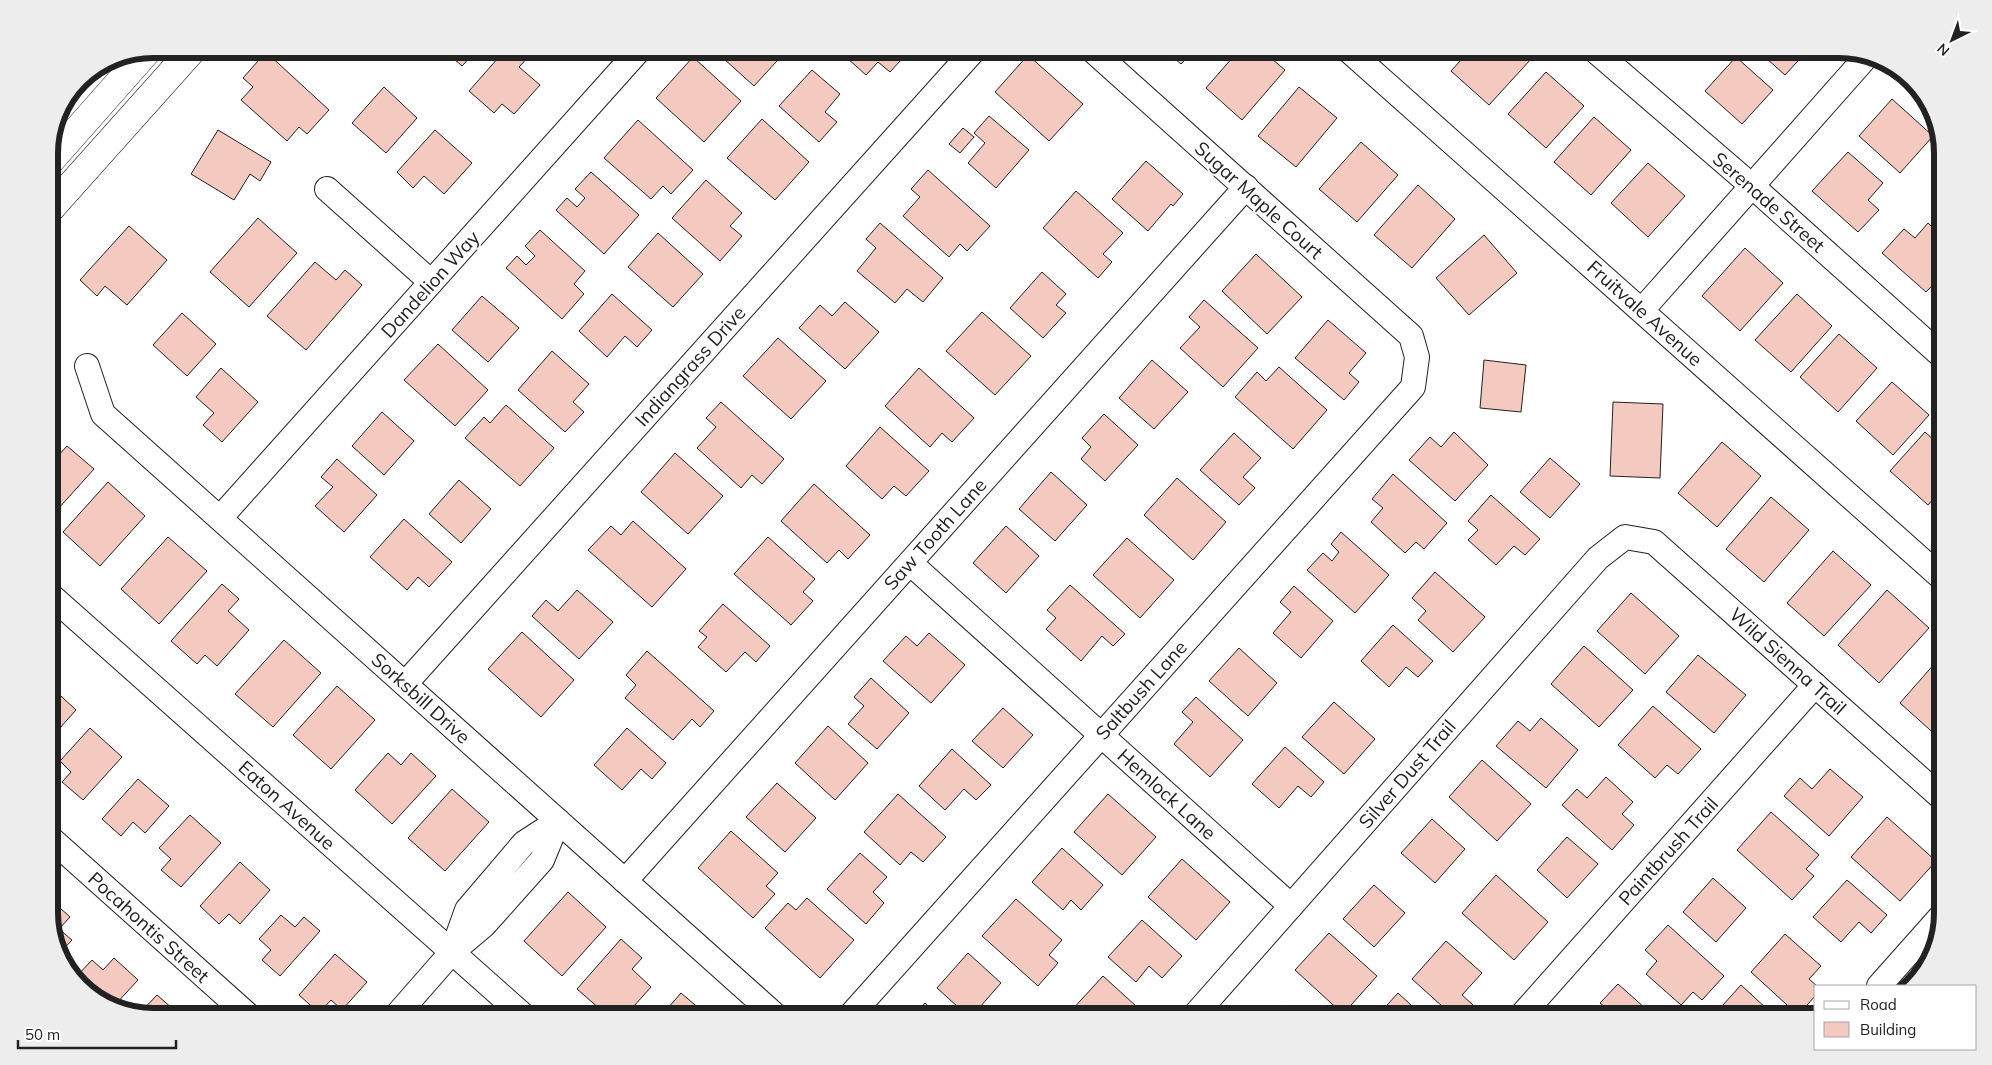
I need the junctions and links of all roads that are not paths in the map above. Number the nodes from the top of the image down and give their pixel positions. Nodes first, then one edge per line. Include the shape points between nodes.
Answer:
1 (141, 58) edge
2 (185, 58) edge
3 (623, 58) edge
4 (968, 58) edge
5 (1101, 58) edge
6 (1357, 58) edge
7 (1603, 58) edge
8 (1863, 61) edge
9 (58, 152) edge
10 (1752, 186) junction
11 (1246, 187) junction
12 (327, 189) dead end
13 (58, 200) edge
14 (431, 282) junction
15 (1642, 310) junction
16 (1934, 346) edge
17 (1416, 357) joint
18 (87, 366) dead end
19 (220, 518) junction
20 (1625, 537) joint
21 (910, 562) junction
22 (1934, 570) edge
23 (58, 602) edge
24 (405, 684) junction
25 (1815, 685) junction
26 (1101, 735) junction
27 (1934, 792) edge
28 (558, 821) junction
29 (58, 845) edge
30 (625, 881) junction
31 (1291, 906) junction
32 (1934, 924) edge
33 (452, 952) junction
34 (1880, 985) edge
35 (240, 1008) edge
36 (403, 1008) edge
37 (515, 1008) edge
38 (767, 1008) edge
39 (857, 1008) edge
40 (1201, 1008) edge
41 (1529, 1008) edge

1 - 9 highway
2 - 13 highway
3 - 14 street, Dandelion Way
4 - 24 street, Indiangrass Drive
5 - 11 street, Sugar Maple Court
6 - 15 street, Fruitvale Avenue
7 - 10 street, Serenade Street
8 - 10 street
10 - 15 street
10 - 16 street, Serenade Street
11 - 17 street, Sugar Maple Court via 1411,336
11 - 21 street, Saw Tooth Lane
12 - 14 street
14 - 19 street, Dandelion Way
15 - 22 street, Fruitvale Avenue
17 - 26 street, Saltbush Lane via 1413,387
18 - 19 street, Sorksbill Drive via 103,414
19 - 24 street, Sorksbill Drive
20 - 25 street, Wild Sienna Trail via 1654,542
20 - 31 street, Silver Dust Trail via 1598,558
21 - 26 street, Hemlock Lane
21 - 30 street, Saw Tooth Lane
23 - 33 street, Eaton Avenue
24 - 28 street, Sorksbill Drive
25 - 27 street, Wild Sienna Trail
25 - 41 street, Paintbrush Trail
26 - 31 street, Hemlock Lane
26 - 39 street, Saltbush Lane
28 - 30 street, Sorksbill Drive
28 - 33 street via 542,860 484,924
29 - 35 street, Pocahontis Street
30 - 38 street, Sorksbill Drive
31 - 40 street, Silver Dust Trail
32 - 34 street
33 - 36 street
33 - 37 street, Eaton Avenue

